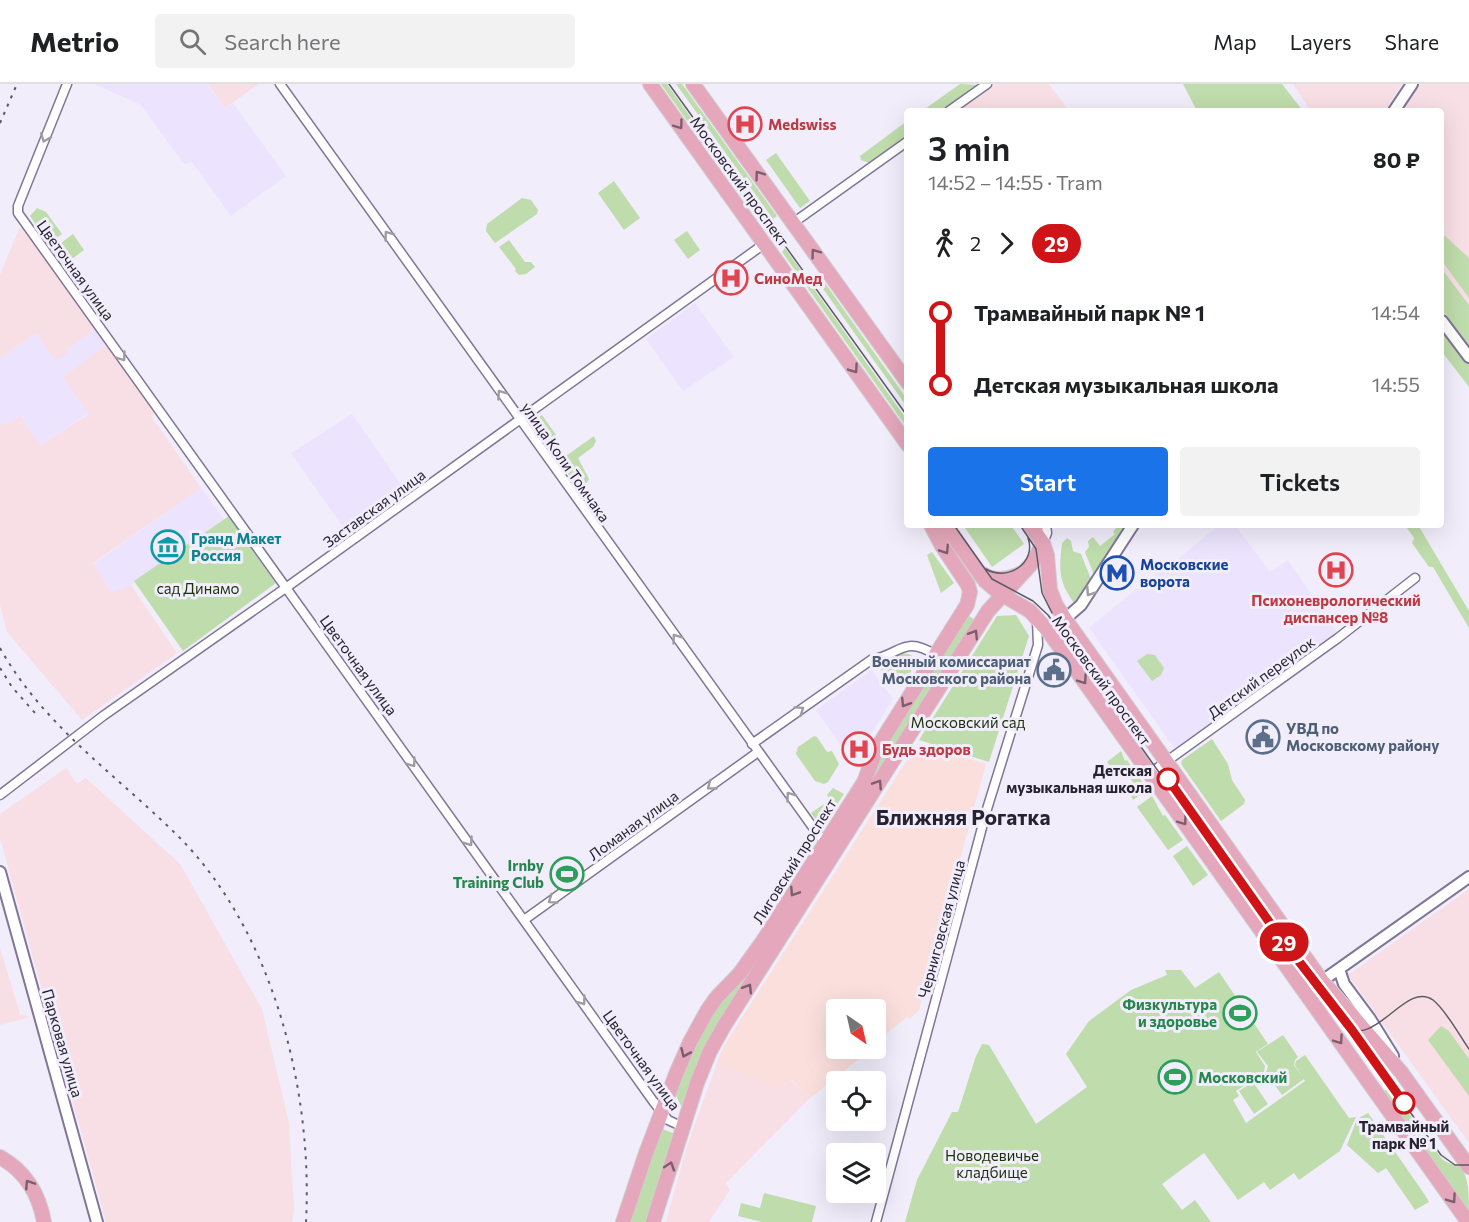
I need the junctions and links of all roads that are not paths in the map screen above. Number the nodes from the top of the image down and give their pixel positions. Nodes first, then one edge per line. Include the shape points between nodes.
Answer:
1 (67, 84) edge
2 (280, 84) edge
3 (650, 84) edge
4 (693, 84) edge
5 (987, 84) edge
6 (1412, 84) edge
7 (953, 108) edge
8 (1396, 108) edge
9 (904, 144) edge
10 (793, 223) junction
11 (764, 244) junction
12 (1444, 324) edge
13 (1469, 357) edge
14 (904, 377) edge
15 (520, 420) junction
16 (904, 439) edge
17 (933, 528) edge
18 (947, 528) edge
19 (1032, 528) edge
20 (1046, 528) edge
21 (1131, 528) edge
22 (1043, 543) junction
23 (975, 567) junction
24 (1026, 570) junction
25 (1415, 578) dead end
26 (287, 587) junction
27 (1003, 594) junction
28 (1035, 616) junction
29 (1065, 619) junction
30 (1054, 640) junction
31 (1038, 645) junction
32 (936, 655) junction
33 (752, 744) junction
34 (758, 752) junction
35 (1166, 762) junction
36 (1149, 774) junction
37 (0, 795) edge
38 (830, 847) junction
39 (0, 872) edge
40 (1469, 877) edge
41 (524, 920) junction
42 (1339, 969) junction
43 (1322, 981) junction
44 (1305, 993) junction
45 (1401, 1072) junction
46 (661, 1111) junction
47 (683, 1127) junction
48 (0, 1157) edge
49 (1469, 1167) edge
50 (44, 1222) edge
51 (98, 1222) edge
52 (624, 1222) edge
53 (653, 1222) edge
54 (876, 1222) edge
55 (1468, 1222) edge

1 -> 26 street, Цветочная улица via 18,213
15 -> 2 street, улица Коли Томчака
3 -> 11 main road, Московский проспект
10 -> 4 main road, Московский проспект
5 - 7 street
6 - 8 street
9 - 10 street
14 -> 10 main road, Московский проспект
11 - 15 street, Заставская улица
11 -> 16 main road, Московский проспект
12 - 13 street
15 - 26 street, Заставская улица
33 -> 15 street, улица Коли Томчака
17 -> 32 main road, Лиговский проспект via 970,592 967,604
18 - 23 main road, Московский проспект
19 - 22 main road, Московский проспект
20 - 22 street
21 -> 29 street via 1081,605
22 - 24 main road, Лиговский проспект
22 - 29 main road, Московский проспект via 1050,590
23 - 24 main road via 995,579
23 - 27 main road, Московский проспект
24 - 27 main road, Лиговский проспект
25 - 35 street, Детский переулок
26 - 37 street, Заставская улица via 81,732
26 -> 41 street, Цветочная улица
27 - 28 main road, Московский проспект
38 -> 27 main road, Лиговский проспект
28 - 30 main road, Московский проспект
28 - 31 street, Черниговская улица
29 - 35 main road, Московский проспект
30 - 31 street
30 -> 36 main road, Московский проспект
31 - 54 street, Черниговская улица via 987,809
33 -> 32 street via 871,660 911,646 920,646
32 -> 38 main road, Лиговский проспект via 877,748
33 - 34 street, улица Коли Томчака
38 -> 34 street, улица Коли Томчака
34 -> 41 street, Ломаная улица
35 - 36 street, Детский переулок
35 - 43 main road, Московский проспект
36 -> 44 main road, Московский проспект
38 -> 46 main road, Лиговский проспект via 754,955 707,1011
47 -> 38 main road, Лиговский проспект via 710,1051
39 - 51 street, Парковая улица
40 - 42 street
41 -> 46 street, Цветочная улица
42 - 43 street
42 - 45 street via 1344,984
43 - 44 street
43 - 45 main road, Московский проспект
44 -> 55 main road, Московский проспект
45 - 49 main road, Московский проспект
46 - 47 street, Цветочная улица via 668,1120
46 - 52 main road, Лиговский проспект
53 -> 47 main road, Лиговский проспект
50 -> 48 main road via 34,1190 23,1175

